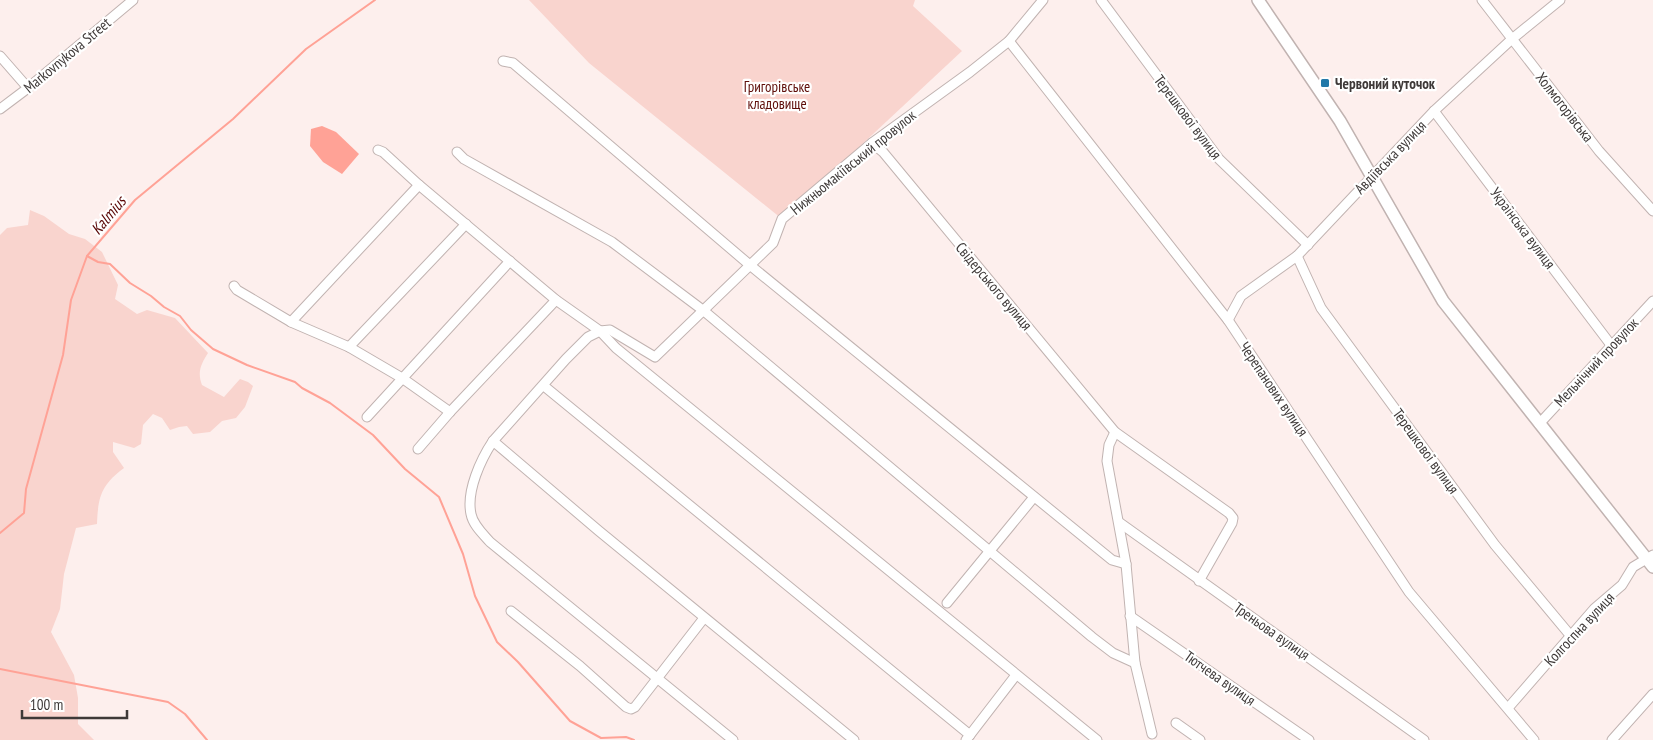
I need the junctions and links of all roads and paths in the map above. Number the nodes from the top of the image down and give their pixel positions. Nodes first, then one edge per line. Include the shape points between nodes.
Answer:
1 (133, 0) edge
2 (1042, 0) edge
3 (1101, 0) edge
4 (1258, 0) edge
5 (1482, 0) edge
6 (1560, 0) edge
7 (1512, 39) junction
8 (1009, 41) junction
9 (0, 56) edge
10 (503, 61) dead end
11 (28, 88) junction
12 (0, 109) edge
13 (1434, 111) junction
14 (872, 143) junction
15 (378, 150) dead end
16 (457, 152) dead end
17 (1372, 176) junction
18 (419, 185) junction
19 (1653, 211) edge
20 (466, 224) junction
21 (1308, 244) junction
22 (1297, 256) junction
23 (510, 261) junction
24 (751, 266) junction
25 (234, 286) dead end
26 (556, 300) junction
27 (1653, 301) edge
28 (704, 311) junction
29 (1228, 320) junction
30 (291, 322) junction
31 (600, 331) junction
32 (1611, 345) junction
33 (349, 347) junction
34 (402, 378) junction
35 (544, 386) junction
36 (450, 412) junction
37 (368, 417) dead end
38 (1540, 424) junction
39 (1115, 432) junction
40 (493, 441) junction
41 (418, 449) dead end
42 (1034, 497) junction
43 (1120, 523) junction
44 (989, 552) junction
45 (1651, 560) edge
46 (1126, 564) junction
47 (1199, 581) junction
48 (947, 603) dead end
49 (511, 611) dead end
50 (1130, 616) junction
51 (704, 618) junction
52 (1570, 635) junction
53 (1135, 663) junction
54 (1016, 675) junction
55 (658, 679) junction
56 (1653, 694) edge
57 (1508, 708) junction
58 (1176, 723) dead end
59 (1152, 734) dead end
60 (968, 738) edge
61 (733, 740) edge
62 (854, 740) edge
63 (1097, 740) edge
64 (1200, 740) edge
65 (1309, 740) edge
66 (1424, 740) edge
67 (1534, 740) edge
68 (1612, 740) edge

1 - 11 street, Markovnykova Street
2 - 8 street, Нижньомакіївський провулок
3 - 21 street, Терешкової вулиця via 1219,159
4 - 17 street via 1340,121
5 - 7 street, Холмогорівська
6 - 7 street, Авдіївська вулиця
7 - 13 street, Авдіївська вулиця
7 - 19 street, Холмогорівська via 1599,151
8 - 14 street, Нижньомакіївський провулок
8 - 29 street, Черепанових вулиця
9 - 11 street
10 - 24 street via 513,63
11 - 12 street, Markovnykova Street
13 - 17 street, Авдіївська вулиця
13 - 32 street, Українська вулиця
14 - 24 street, Нижньомакіївський провулок via 782,220 773,243
14 - 39 street, Свiдерського вулиця via 883,152
15 - 18 street
16 - 28 street via 612,242
17 - 21 street, Авдіївська вулиця
17 - 38 street via 1443,301
18 - 20 street
18 - 30 street
20 - 23 street
20 - 33 street
21 - 22 street, Авдіївська вулиця
22 - 29 street, Авдіївська вулиця via 1241,296
22 - 52 street, Терешкової вулиця via 1321,308 1495,545
23 - 26 street
23 - 34 street
24 - 28 street, Нижньомакіївський провулок
24 - 42 street
25 - 30 street
26 - 31 street
26 - 36 street
27 - 32 street, Мельнiчний провулок
28 - 31 street, Нижньомакіївський провулок via 655,357 610,330
28 - 44 street
29 - 57 street, Черепанових вулиця via 1409,592
30 - 33 street
31 - 35 street via 588,337
31 - 54 street via 616,348
32 - 38 street, Мельнiчний провулок
33 - 34 street
34 - 36 street
34 - 37 street
35 - 40 street
35 - 60 street
36 - 41 street
38 - 45 street
39 - 43 street via 1107,462
39 - 47 street, Свiдерського вулиця via 1233,518
40 - 51 street
40 - 55 street via 484,454 472,488 471,515 476,526 490,542
42 - 44 street
42 - 46 street via 1112,560
43 - 46 street
43 - 47 street, Треньова вулиця
44 - 48 street
44 - 53 street via 1113,654
45 - 52 street, Колгоспна вулиця via 1633,567 1622,585
46 - 50 street
47 - 66 street, Треньова вулиця
49 - 55 street via 626,707 635,707
50 - 53 street
50 - 65 street, Тютчева вулиця
51 - 55 street
51 - 62 street
52 - 57 street, Колгоспна вулиця
53 - 59 street
54 - 60 street
54 - 63 street
55 - 61 street
56 - 68 street
57 - 67 street, Черепанових вулиця
58 - 64 street

